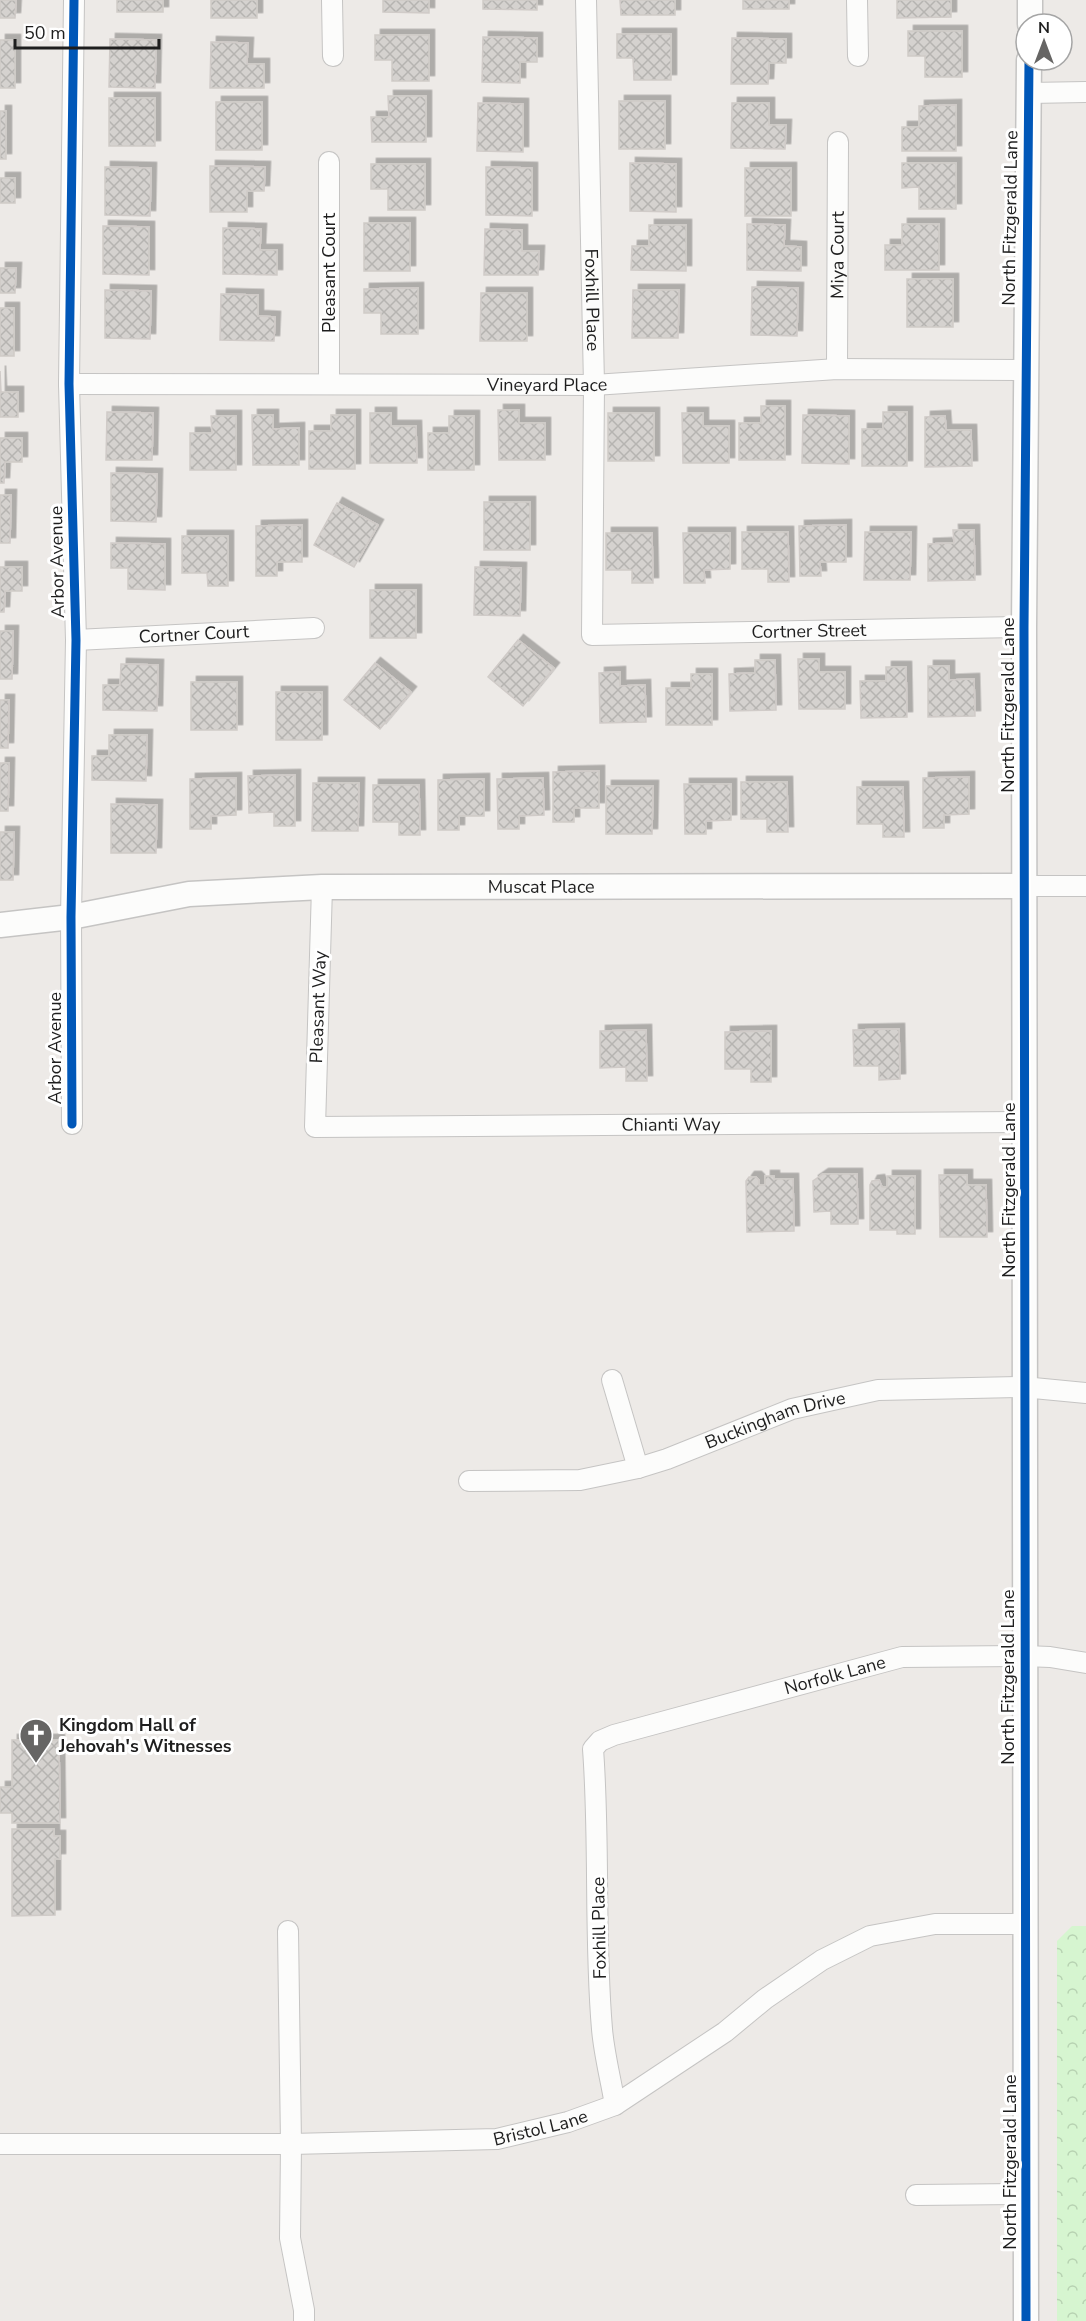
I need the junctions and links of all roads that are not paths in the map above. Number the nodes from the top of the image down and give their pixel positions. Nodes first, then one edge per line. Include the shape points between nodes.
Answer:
1 (74, 0) edge
2 (332, 0) edge
3 (586, 0) edge
4 (857, 0) edge
5 (333, 56) dead end
6 (858, 56) dead end
7 (1029, 72) edge
8 (1086, 92) edge
9 (1029, 93) junction
10 (838, 142) dead end
11 (329, 162) dead end
12 (837, 369) junction
13 (1025, 370) junction
14 (329, 383) junction
15 (69, 384) junction
16 (594, 385) junction
17 (1024, 627) junction
18 (314, 628) dead end
19 (592, 635) joint
20 (76, 640) junction
21 (1026, 886) junction
22 (1086, 886) edge
23 (322, 887) junction
24 (71, 917) junction
25 (0, 925) edge
26 (1026, 1122) junction
27 (72, 1124) dead end
28 (315, 1127) joint
29 (612, 1380) dead end
30 (1023, 1388) junction
31 (1086, 1393) edge
32 (638, 1468) junction
33 (469, 1481) dead end
34 (1025, 1656) junction
35 (1086, 1663) edge
36 (593, 1749) joint
37 (1026, 1924) junction
38 (288, 1930) dead end
39 (615, 2105) junction
40 (0, 2144) edge
41 (291, 2144) junction
42 (1026, 2194) junction
43 (916, 2195) dead end
44 (304, 2321) edge
45 (1026, 2321) edge

1 - 15 street, Arbor Avenue
2 - 5 street
3 - 16 street, Foxhill Place
4 - 6 street
7 - 9 street, North Fitzgerald Lane
8 - 9 street
9 - 13 street, North Fitzgerald Lane
10 - 12 street, Miya Court
11 - 14 street, Pleasant Court
12 - 13 street, Vineyard Place
12 - 16 street, Vineyard Place
13 - 17 street, North Fitzgerald Lane
14 - 15 street, Vineyard Place
14 - 16 street, Vineyard Place
15 - 20 street, Arbor Avenue
16 - 19 street, Foxhill Place
17 - 19 street, Cortner Street
17 - 21 street, North Fitzgerald Lane
18 - 20 street, Cortner Court
20 - 24 street, Arbor Avenue
21 - 22 street, Muscat Place
21 - 23 street, Muscat Place
21 - 26 street, North Fitzgerald Lane
23 - 24 street, Muscat Place via 189,894
23 - 28 street, Pleasant Way
24 - 25 street, Muscat Place
24 - 27 street, Arbor Avenue
26 - 28 street, Chianti Way
26 - 30 street, North Fitzgerald Lane
29 - 32 street
30 - 31 street, Buckingham Drive
30 - 32 street, Buckingham Drive via 878,1390 792,1409
30 - 34 street, North Fitzgerald Lane
32 - 33 street, Buckingham Drive via 580,1480
34 - 35 street, Norfolk Lane
34 - 36 street, Norfolk Lane via 902,1657 614,1735
34 - 37 street, North Fitzgerald Lane
36 - 39 street, Foxhill Place via 602,2031
37 - 39 street, Bristol Lane via 935,1924 870,1936 822,1960 725,2032
37 - 42 street, North Fitzgerald Lane
38 - 41 street
39 - 41 street, Bristol Lane via 568,2122 497,2139
40 - 41 street, Bristol Lane
41 - 44 street via 290,2238
42 - 43 street, North Fitzgerald Lane
42 - 45 street, North Fitzgerald Lane

